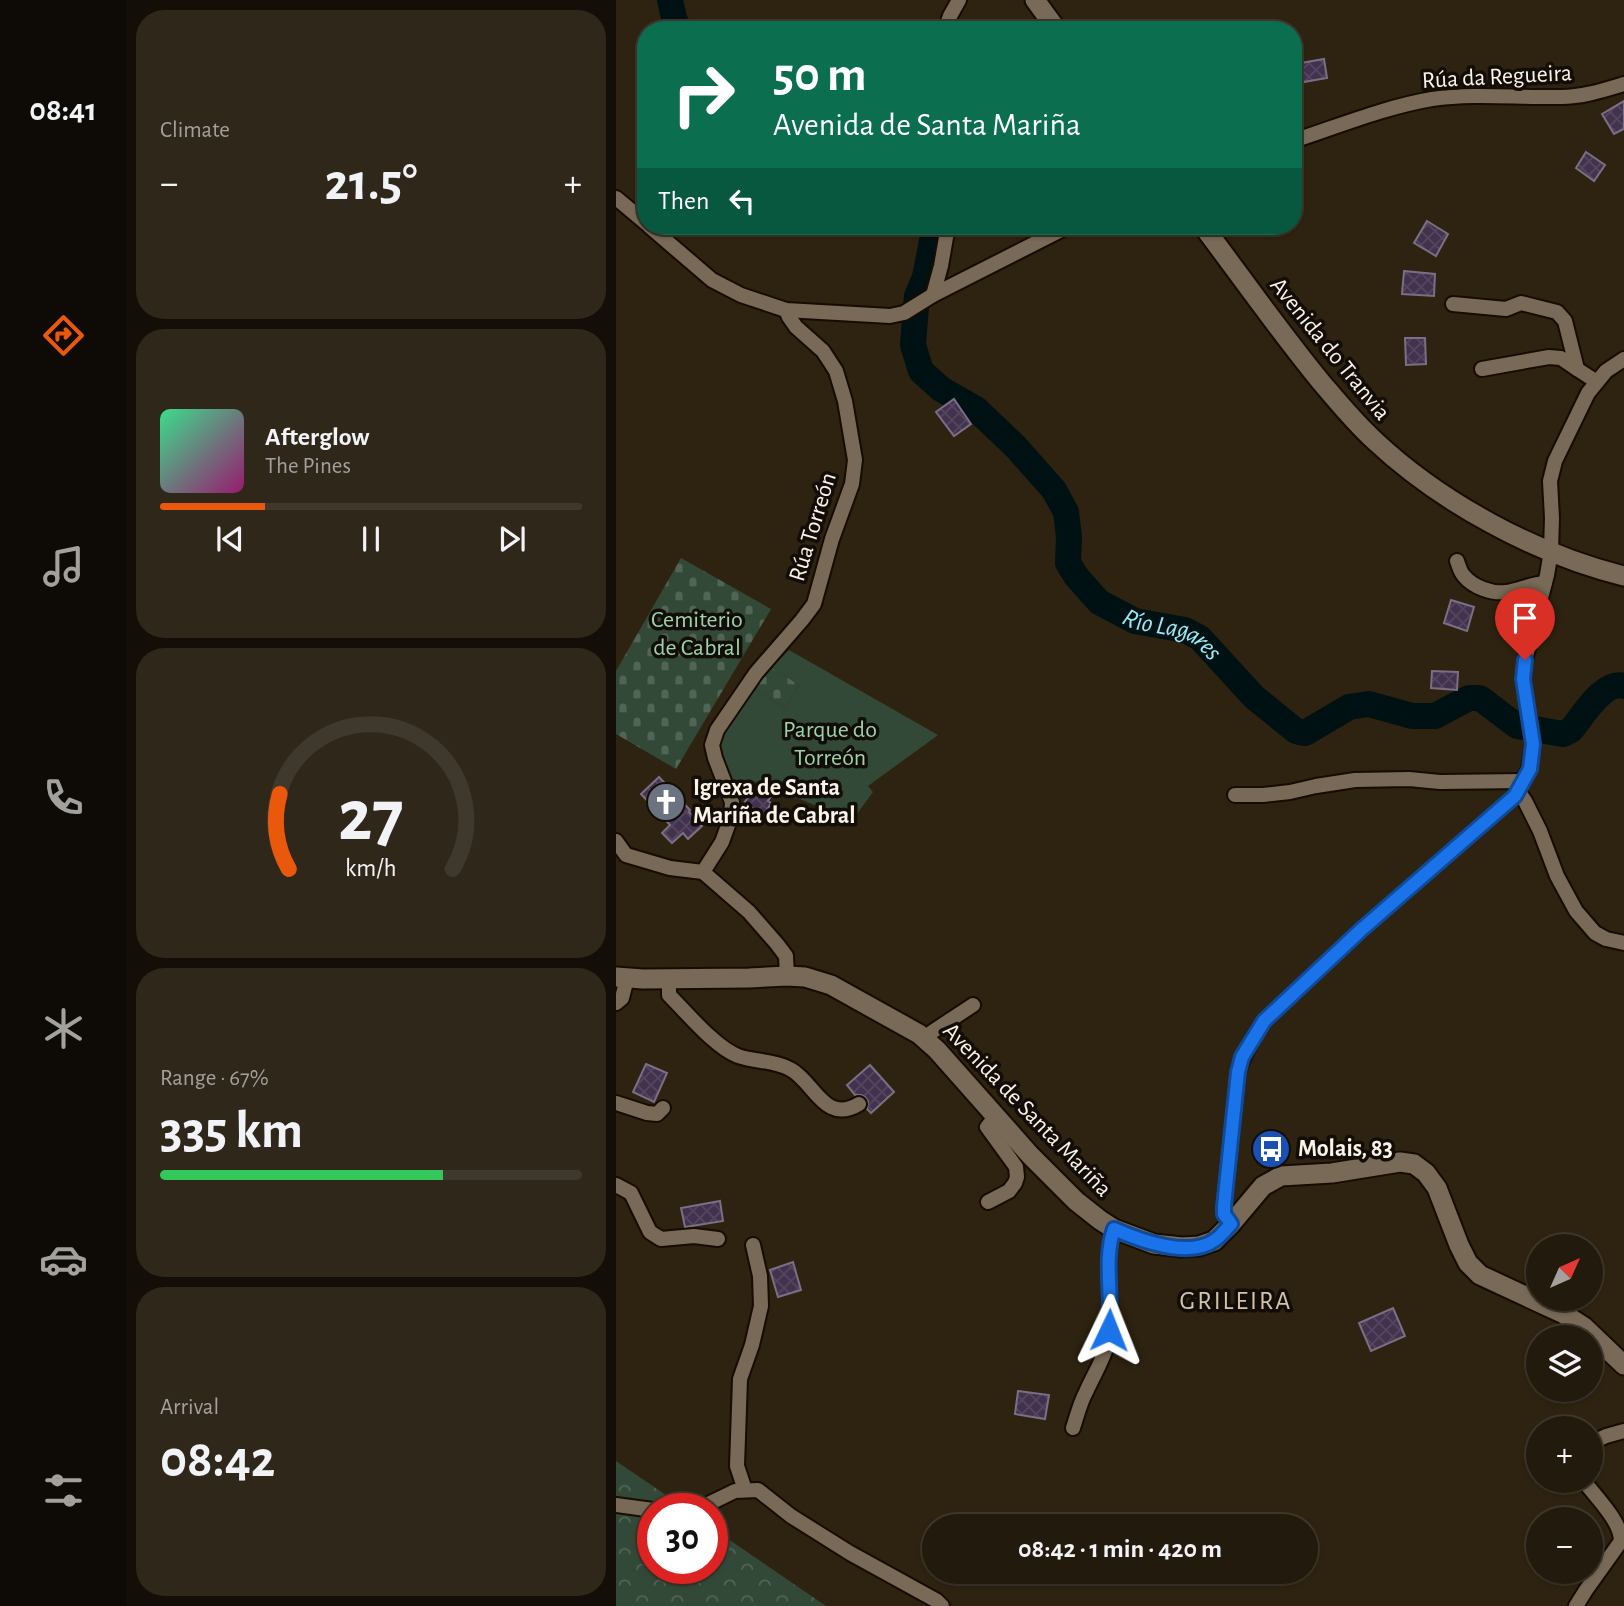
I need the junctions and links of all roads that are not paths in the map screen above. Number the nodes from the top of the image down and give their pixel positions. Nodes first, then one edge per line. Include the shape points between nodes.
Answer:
1 (959, 0) edge
2 (1035, 0) edge
3 (948, 21) edge
4 (1050, 21) edge
5 (1624, 84) edge
6 (1302, 138) edge
7 (616, 198) edge
8 (637, 216) edge
9 (660, 235) edge
10 (946, 235) edge
11 (1051, 235) edge
12 (1210, 235) edge
13 (933, 295) junction
14 (1453, 304) dead end
15 (786, 310) junction
16 (1624, 359) edge
17 (1482, 369) dead end
18 (1577, 369) junction
19 (1597, 382) junction
20 (1550, 551) junction
21 (1457, 561) dead end
22 (1624, 576) edge
23 (1545, 583) junction
24 (1520, 786) junction
25 (1236, 795) dead end
26 (616, 841) edge
27 (703, 872) junction
28 (1624, 943) edge
29 (787, 976) junction
30 (621, 978) edge
31 (669, 979) junction
32 (616, 1003) edge
33 (974, 1005) dead end
34 (925, 1040) junction
35 (616, 1102) edge
36 (859, 1104) dead end
37 (663, 1108) dead end
38 (995, 1117) junction
39 (616, 1185) edge
40 (988, 1202) dead end
41 (1231, 1224) junction
42 (1114, 1229) junction
43 (718, 1239) dead end
44 (753, 1244) dead end
45 (1624, 1365) edge
46 (1073, 1428) dead end
47 (1624, 1431) edge
48 (1603, 1437) edge
49 (745, 1490) junction
50 (1593, 1493) edge
51 (728, 1494) edge
52 (616, 1506) edge
53 (637, 1508) edge
54 (942, 1606) edge
55 (1576, 1606) edge

1 - 3 street
2 - 4 main road
5 - 6 street, Rúa da Regueira via 1564,97 1432,99
7 - 8 street
9 - 15 street via 712,280
10 - 13 street
11 - 13 street
12 - 20 main road, Avenida do Tranvia via 1295,350 1375,441 1424,483
13 - 15 street via 890,316
14 - 18 street via 1506,309 1521,303 1557,312 1564,321
15 - 27 street, Rúa Torreón via 836,371 855,460 852,484 814,604 756,673 717,730 712,745 732,802 731,817
16 - 19 street
17 - 18 street via 1549,357
18 - 19 street
19 - 20 street via 1555,461 1550,481
20 - 22 main road, Avenida do Tranvia
20 - 23 street
21 - 23 street via 1466,579 1490,591
23 - 24 street via 1525,660 1523,679 1533,744 1530,769
24 - 25 street via 1354,780 1290,792
24 - 28 street via 1576,911 1595,933
24 - 41 street via 1515,796 1264,1021 1252,1039 1238,1072 1224,1206
26 - 27 street via 625,855
27 - 29 street via 778,944 786,956
29 - 31 main road, Avenida de Santa Mariña
29 - 34 main road, Avenida de Santa Mariña via 831,985
30 - 31 main road, Avenida de Santa Mariña
30 - 32 street via 622,998
31 - 36 street via 669,995 722,1046 738,1056 793,1069 832,1107 850,1110
33 - 34 street
34 - 38 main road, Avenida de Santa Mariña
35 - 37 street via 647,1113 657,1114
38 - 40 street via 987,1127 1016,1167 1017,1177 1009,1191
38 - 42 main road, Avenida de Santa Mariña via 1053,1180
39 - 43 street via 631,1193 650,1232 661,1239
41 - 42 main road, Avenida de Santa Mariña via 1214,1241 1182,1247 1154,1244
41 - 45 main road, Avenida de Santa Mariña via 1263,1185 1281,1177 1400,1161 1413,1164 1437,1188 1459,1245 1480,1275 1564,1314
42 - 46 street via 1109,1241 1107,1345
44 - 49 street via 761,1306 740,1379 737,1466
47 - 48 street
49 - 51 street
49 - 54 street via 758,1490 791,1516
50 - 55 street via 1617,1525 1621,1541
52 - 53 street

